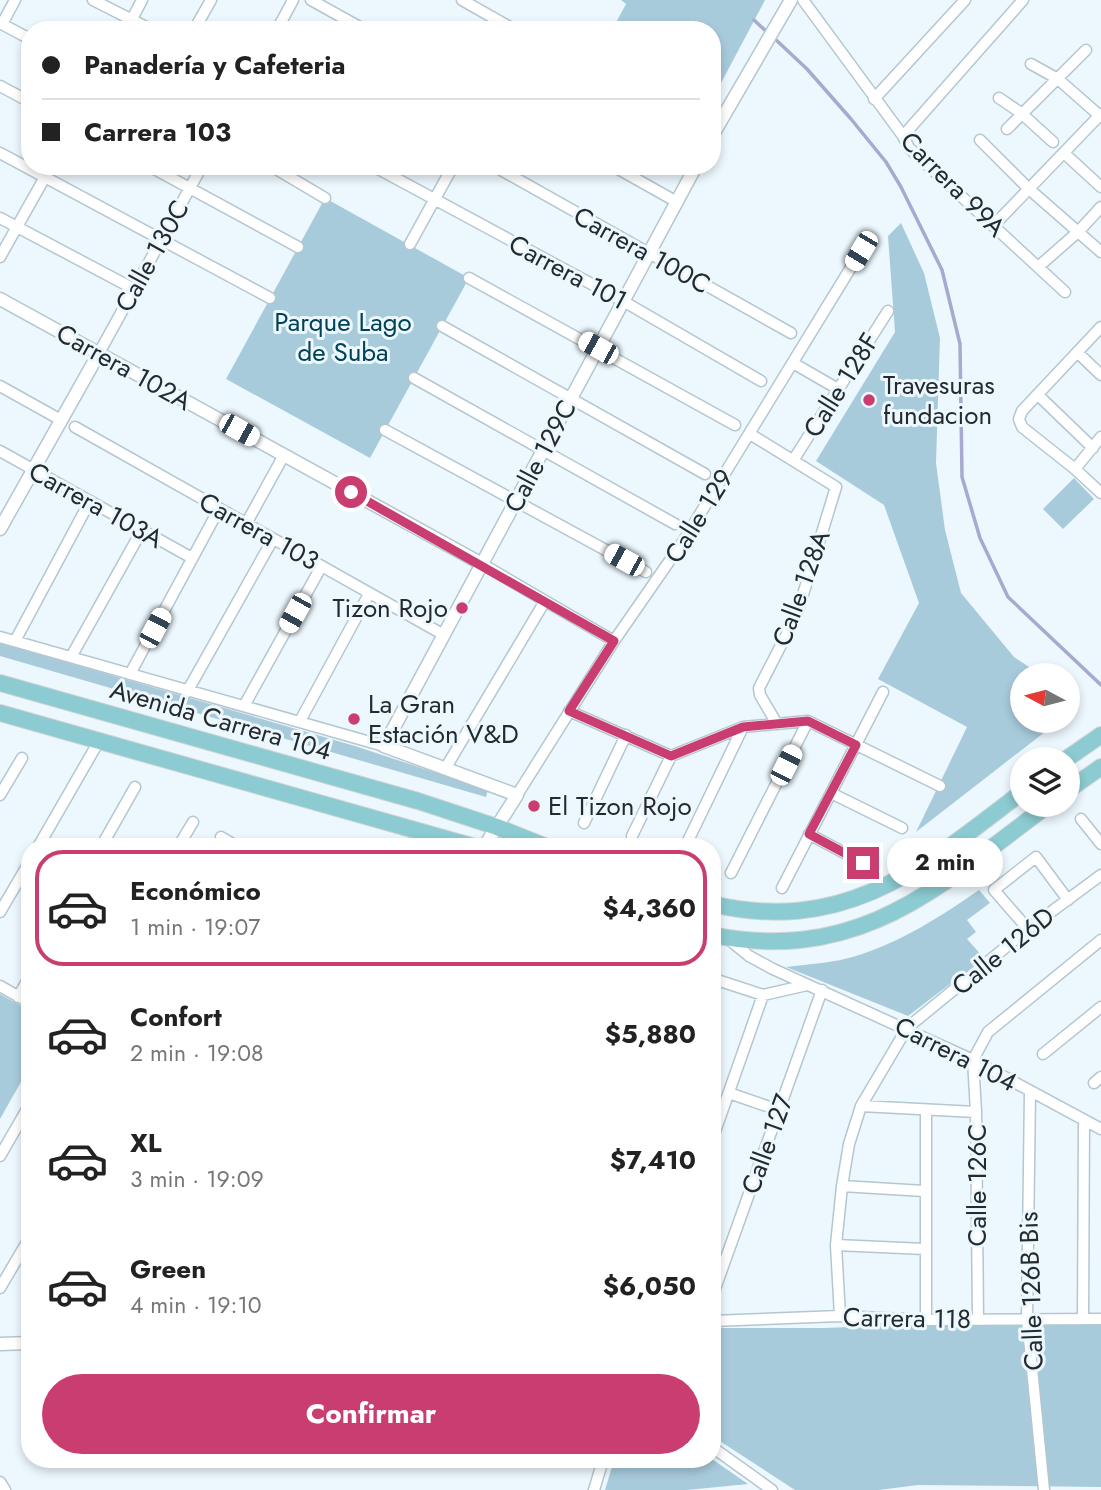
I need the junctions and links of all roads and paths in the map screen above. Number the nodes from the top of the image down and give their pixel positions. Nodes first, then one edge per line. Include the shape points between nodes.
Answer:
1 (15, 0) edge
2 (93, 0) edge
3 (142, 0) edge
4 (211, 0) edge
5 (293, 0) edge
6 (311, 0) edge
7 (462, 0) edge
8 (791, 0) edge
9 (803, 0) edge
10 (965, 0) edge
11 (1023, 0) edge
12 (132, 19) junction
13 (136, 21) edge
14 (199, 21) edge
15 (282, 21) edge
16 (349, 21) edge
17 (499, 21) edge
18 (1, 24) edge
19 (21, 34) edge
20 (1086, 50) dead end
21 (1031, 64) dead end
22 (1059, 79) junction
23 (0, 86) edge
24 (21, 97) edge
25 (999, 98) dead end
26 (874, 99) junction
27 (1021, 113) junction
28 (1101, 116) edge
29 (721, 121) edge
30 (1007, 129) dead end
31 (903, 135) junction
32 (979, 140) dead end
33 (1053, 142) dead end
34 (0, 153) edge
35 (1064, 153) junction
36 (21, 164) edge
37 (41, 175) edge
38 (166, 175) edge
39 (197, 175) edge
40 (286, 175) edge
41 (389, 175) edge
42 (448, 175) edge
43 (510, 175) edge
44 (628, 175) edge
45 (691, 175) edge
46 (45, 177) junction
47 (1101, 187) edge
48 (190, 188) junction
49 (1029, 189) junction
50 (325, 198) dead end
51 (435, 200) junction
52 (677, 202) junction
53 (1101, 207) edge
54 (0, 218) edge
55 (994, 225) junction
56 (17, 227) junction
57 (1079, 231) junction
58 (162, 240) junction
59 (410, 244) dead end
60 (298, 247) dead end
61 (861, 251) dead end
62 (1101, 252) edge
63 (648, 255) junction
64 (0, 257) edge
65 (1038, 267) junction
66 (469, 278) dead end
67 (134, 289) junction
68 (1065, 292) dead end
69 (270, 298) dead end
70 (0, 299) edge
71 (623, 301) junction
72 (888, 311) dead end
73 (442, 326) dead end
74 (1101, 327) edge
75 (791, 333) dead end
76 (598, 348) junction
77 (1077, 352) junction
78 (99, 353) junction
79 (793, 363) junction
80 (1101, 375) edge
81 (414, 378) dead end
82 (761, 381) dead end
83 (0, 386) edge
84 (838, 390) junction
85 (1038, 396) junction
86 (571, 399) junction
87 (61, 420) junction
88 (735, 425) dead end
89 (75, 427) dead end
90 (386, 430) dead end
91 (750, 433) junction
92 (1101, 438) edge
93 (1093, 447) junction
94 (0, 451) edge
95 (543, 451) junction
96 (284, 455) junction
97 (794, 459) junction
98 (1075, 469) junction
99 (34, 470) junction
100 (705, 474) dead end
101 (1101, 493) edge
102 (90, 501) junction
103 (516, 501) junction
104 (219, 509) junction
105 (246, 524) junction
106 (675, 524) dead end
107 (0, 529) edge
108 (142, 530) junction
109 (272, 539) junction
110 (192, 558) junction
111 (482, 564) junction
112 (321, 566) junction
113 (646, 572) dead end
114 (369, 594) junction
115 (545, 601) junction
116 (444, 635) junction
117 (0, 637) edge
118 (15, 641) junction
119 (614, 641) junction
120 (71, 657) junction
121 (130, 674) junction
122 (0, 682) edge
123 (187, 692) junction
124 (883, 692) dead end
125 (244, 706) junction
126 (569, 711) junction
127 (0, 713) edge
128 (300, 721) junction
129 (808, 721) junction
130 (777, 724) junction
131 (743, 727) junction
132 (1101, 735) edge
133 (626, 736) junction
134 (99, 741) junction
135 (856, 745) junction
136 (384, 746) junction
137 (1080, 749) edge
138 (671, 756) junction
139 (22, 758) dead end
140 (446, 769) junction
141 (940, 786) dead end
142 (135, 787) dead end
143 (831, 793) junction
144 (0, 795) edge
145 (517, 795) junction
146 (1010, 802) edge
147 (1032, 817) edge
148 (1081, 820) dead end
149 (193, 822) dead end
150 (584, 823) dead end
151 (497, 827) junction
152 (902, 828) dead end
153 (809, 834) junction
154 (632, 836) dead end
155 (43, 838) edge
156 (106, 838) edge
157 (183, 838) edge
158 (443, 838) edge
159 (490, 838) edge
160 (524, 838) edge
161 (689, 838) edge
162 (1101, 844) edge
163 (863, 863) dead end
164 (731, 873) dead end
165 (1101, 875) edge
166 (21, 876) edge
167 (782, 888) dead end
168 (1068, 900) junction
169 (721, 906) edge
170 (0, 912) edge
171 (1028, 929) junction
172 (721, 936) edge
173 (721, 937) edge
174 (1101, 940) edge
175 (721, 984) edge
176 (808, 985) junction
177 (0, 986) edge
178 (822, 990) junction
179 (21, 991) edge
180 (763, 995) junction
181 (18, 996) junction
182 (21, 998) edge
183 (1101, 1007) edge
184 (907, 1028) junction
185 (1043, 1054) dead end
186 (973, 1060) junction
187 (1030, 1092) junction
188 (729, 1093) junction
189 (861, 1106) junction
190 (778, 1110) junction
191 (926, 1111) junction
192 (976, 1112) junction
193 (721, 1115) edge
194 (1084, 1120) junction
195 (21, 1126) edge
196 (1101, 1129) edge
197 (0, 1156) edge
198 (842, 1186) junction
199 (924, 1191) junction
200 (836, 1245) junction
201 (925, 1249) junction
202 (21, 1252) edge
203 (721, 1272) edge
204 (0, 1288) edge
205 (840, 1316) junction
206 (1027, 1318) junction
207 (1083, 1319) junction
208 (1101, 1319) edge
209 (926, 1320) junction
210 (978, 1320) junction
211 (721, 1321) edge
212 (21, 1343) edge
213 (0, 1344) edge
214 (721, 1454) edge
215 (601, 1468) edge
216 (0, 1482) edge
217 (764, 1488) edge
218 (5, 1490) edge
219 (594, 1490) edge
220 (1044, 1490) edge

1 - 18 street
2 - 12 street
3 - 12 street
4 - 14 street
5 - 15 street
6 - 16 street
7 - 17 street
8 - 29 street
9 - 26 street, Carrera 99A
10 - 26 street
11 - 31 street
12 - 13 street
18 - 19 street
20 - 22 street
21 - 22 street
22 - 27 street
22 - 28 street
23 - 24 street
25 - 27 street
26 - 31 street, Carrera 99A
27 - 30 street
27 - 33 street
28 - 35 street
31 - 55 street, Carrera 99A via 909,148
32 - 49 street
34 - 36 street
35 - 47 street
35 - 49 street
37 - 46 street
38 - 48 street
39 - 48 street, Calle 130C
40 - 50 street
41 - 51 street, Carrera 101
42 - 51 street
43 - 63 street, Carrera 100C
44 - 52 street
45 - 52 street, Calle 129C
46 - 56 street
46 - 58 street
48 - 58 street, Calle 130C
48 - 60 street
49 - 55 street
49 - 57 street
51 - 59 street
51 - 71 street, Carrera 101
52 - 63 street, Calle 129C
53 - 57 street
54 - 56 street
55 - 65 street, Carrera 99A
56 - 64 street
56 - 67 street
57 - 62 street
57 - 65 street
58 - 67 street, Calle 130C
58 - 69 street
61 - 79 street, Calle 129
63 - 71 street, Calle 129C
63 - 75 street, Carrera 100C
65 - 68 street, Carrera 99A
66 - 76 street
67 - 78 street, Calle 130C
70 - 78 street, Carrera 102A
71 - 76 street, Calle 129C
71 - 82 street, Carrera 101
72 - 84 street, Calle 128F
73 - 86 street
74 - 77 street
76 - 86 street, Calle 129C
76 - 88 street
77 - 80 street
77 - 85 street
78 - 87 street, Calle 130C
78 - 96 street, Carrera 102A
79 - 84 street
79 - 91 street, Calle 129
81 - 95 street
83 - 87 street
84 - 97 street, Calle 128F
85 - 93 street
85 - 98 street via 1022,411 1023,427
86 - 95 street, Calle 129C
86 - 100 street
87 - 99 street, Calle 130C
89 - 104 street, Carrera 103
90 - 103 street
91 - 97 street
91 - 119 street, Calle 129
92 - 93 street
93 - 98 street
94 - 99 street, Carrera 103A
95 - 103 street, Calle 129C
95 - 106 street
96 - 105 street
96 - 111 street, Carrera 102A
97 - 130 street, Calle 128A via 836,486 797,614 759,688
98 - 101 street
99 - 102 street, Carrera 103A
99 - 107 street, Calle 130C
102 - 108 street, Carrera 103A
102 - 118 street
103 - 111 street, Calle 129C
103 - 113 street
104 - 105 street, Carrera 103
104 - 110 street
105 - 109 street, Carrera 103
108 - 110 street, Carrera 103A
108 - 120 street
109 - 112 street, Carrera 103
109 - 123 street
110 - 121 street
111 - 115 street, Carrera 102A
111 - 116 street, Calle 129C
112 - 114 street, Carrera 103
112 - 125 street
114 - 116 street, Carrera 103
114 - 128 street
115 - 119 street, Carrera 102A
115 - 140 street
116 - 136 street, Calle 129C
117 - 118 street
118 - 120 street
119 - 126 street, Calle 129
120 - 121 street
121 - 123 street
122 - 151 main road, Avenida Carrera 104
123 - 125 street
124 - 135 street
125 - 128 street
126 - 133 street
126 - 145 street, Calle 129
127 - 134 main road, Avenida Carrera 104
128 - 136 street
129 - 130 street
129 - 135 street
129 - 164 street
130 - 131 street
131 - 138 street
131 - 161 street
132 - 137 main road
133 - 138 street
133 - 150 street
134 - 155 street
134 - 158 main road, Avenida Carrera 104
135 - 141 street
135 - 143 street
136 - 140 street
138 - 154 street
139 - 144 street
140 - 145 street
142 - 156 street
143 - 152 street
143 - 153 street
145 - 151 street, Calle 129
146 - 169 main road via 936,858 886,886 837,905 768,912
147 - 172 main road via 935,889 882,920 814,938 756,942
148 - 162 street
149 - 157 street
151 - 159 street, Calle 129
151 - 160 main road, Avenida Carrera 104
153 - 163 street
153 - 167 street
165 - 168 street, Calle 126D
166 - 170 street
168 - 171 street, Calle 126D
168 - 171 street via 1036,857 994,890
171 - 184 street, Calle 126D
173 - 176 street, Carrera 104
174 - 186 street via 988,1032
175 - 180 street
176 - 178 street, Carrera 104
176 - 180 street
177 - 181 street
178 - 184 street, Carrera 104
178 - 190 street, Calle 127
179 - 181 street
180 - 188 street
181 - 182 street
183 - 185 street
184 - 186 street, Carrera 104
184 - 189 street
186 - 187 street, Carrera 104
186 - 192 street, Calle 126C
187 - 194 street, Carrera 104
187 - 206 street, Calle 126B Bis
188 - 190 street
188 - 193 street
189 - 191 street
189 - 198 street
190 - 203 street, Calle 127
191 - 192 street
191 - 199 street
192 - 210 street, Calle 126C
194 - 196 street, Carrera 104
194 - 207 street
195 - 197 street
198 - 199 street
198 - 200 street
199 - 201 street
200 - 201 street
200 - 205 street
201 - 209 street
202 - 204 street
205 - 209 street, Carrera 118
205 - 211 street, Carrera 118
206 - 207 street, Carrera 118
206 - 210 street, Carrera 118
206 - 220 street, Calle 126B Bis
207 - 208 street, Carrera 118
209 - 210 street, Carrera 118
212 - 213 street
214 - 217 street
215 - 219 street
216 - 218 street

